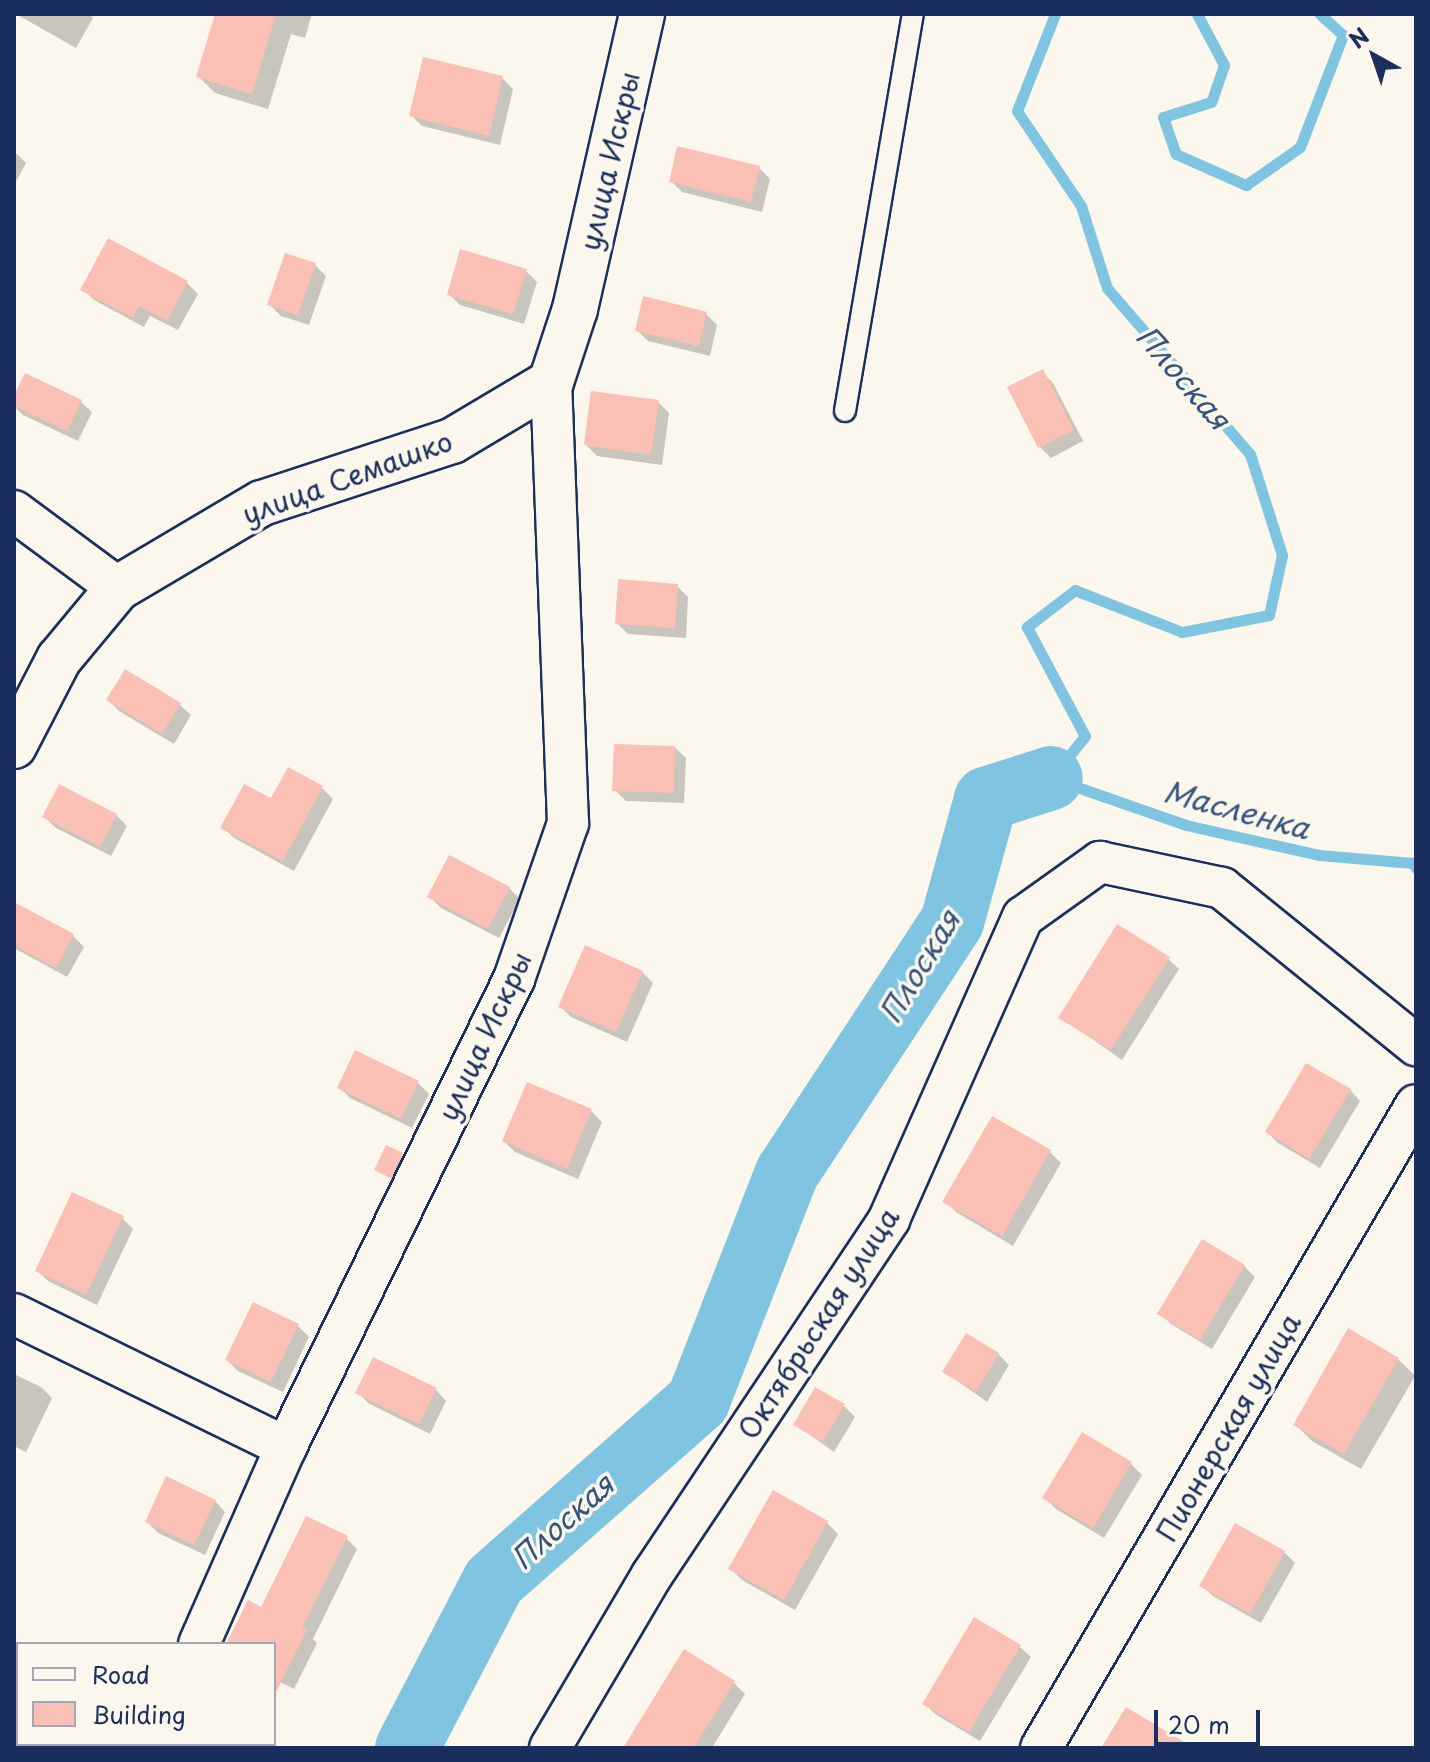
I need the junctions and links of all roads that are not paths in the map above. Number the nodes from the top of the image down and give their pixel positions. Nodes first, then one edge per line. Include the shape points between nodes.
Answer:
1 (642, 14) edge
2 (913, 14) edge
3 (551, 382) junction
4 (845, 411) dead end
5 (14, 511) edge
6 (118, 588) junction
7 (14, 746) edge
8 (1416, 1045) edge
9 (1416, 1105) edge
10 (14, 1314) edge
11 (286, 1447) junction
12 (200, 1642) edge
13 (550, 1748) edge
14 (1041, 1748) edge

1 - 3 main road, улица Искры via 575,309
2 - 4 lane
3 - 6 main road, улица Семашко via 452,441 262,503
3 - 11 street, улица Искры via 568,823 514,979
5 - 6 street
6 - 7 main road, улица Семашко via 59,659
8 - 13 street, Октябрьская улица via 1222,888 1100,862 1023,917 889,1219 652,1575
9 - 14 street, Пионерская улица
10 - 11 street
11 - 12 street, улица Искры

